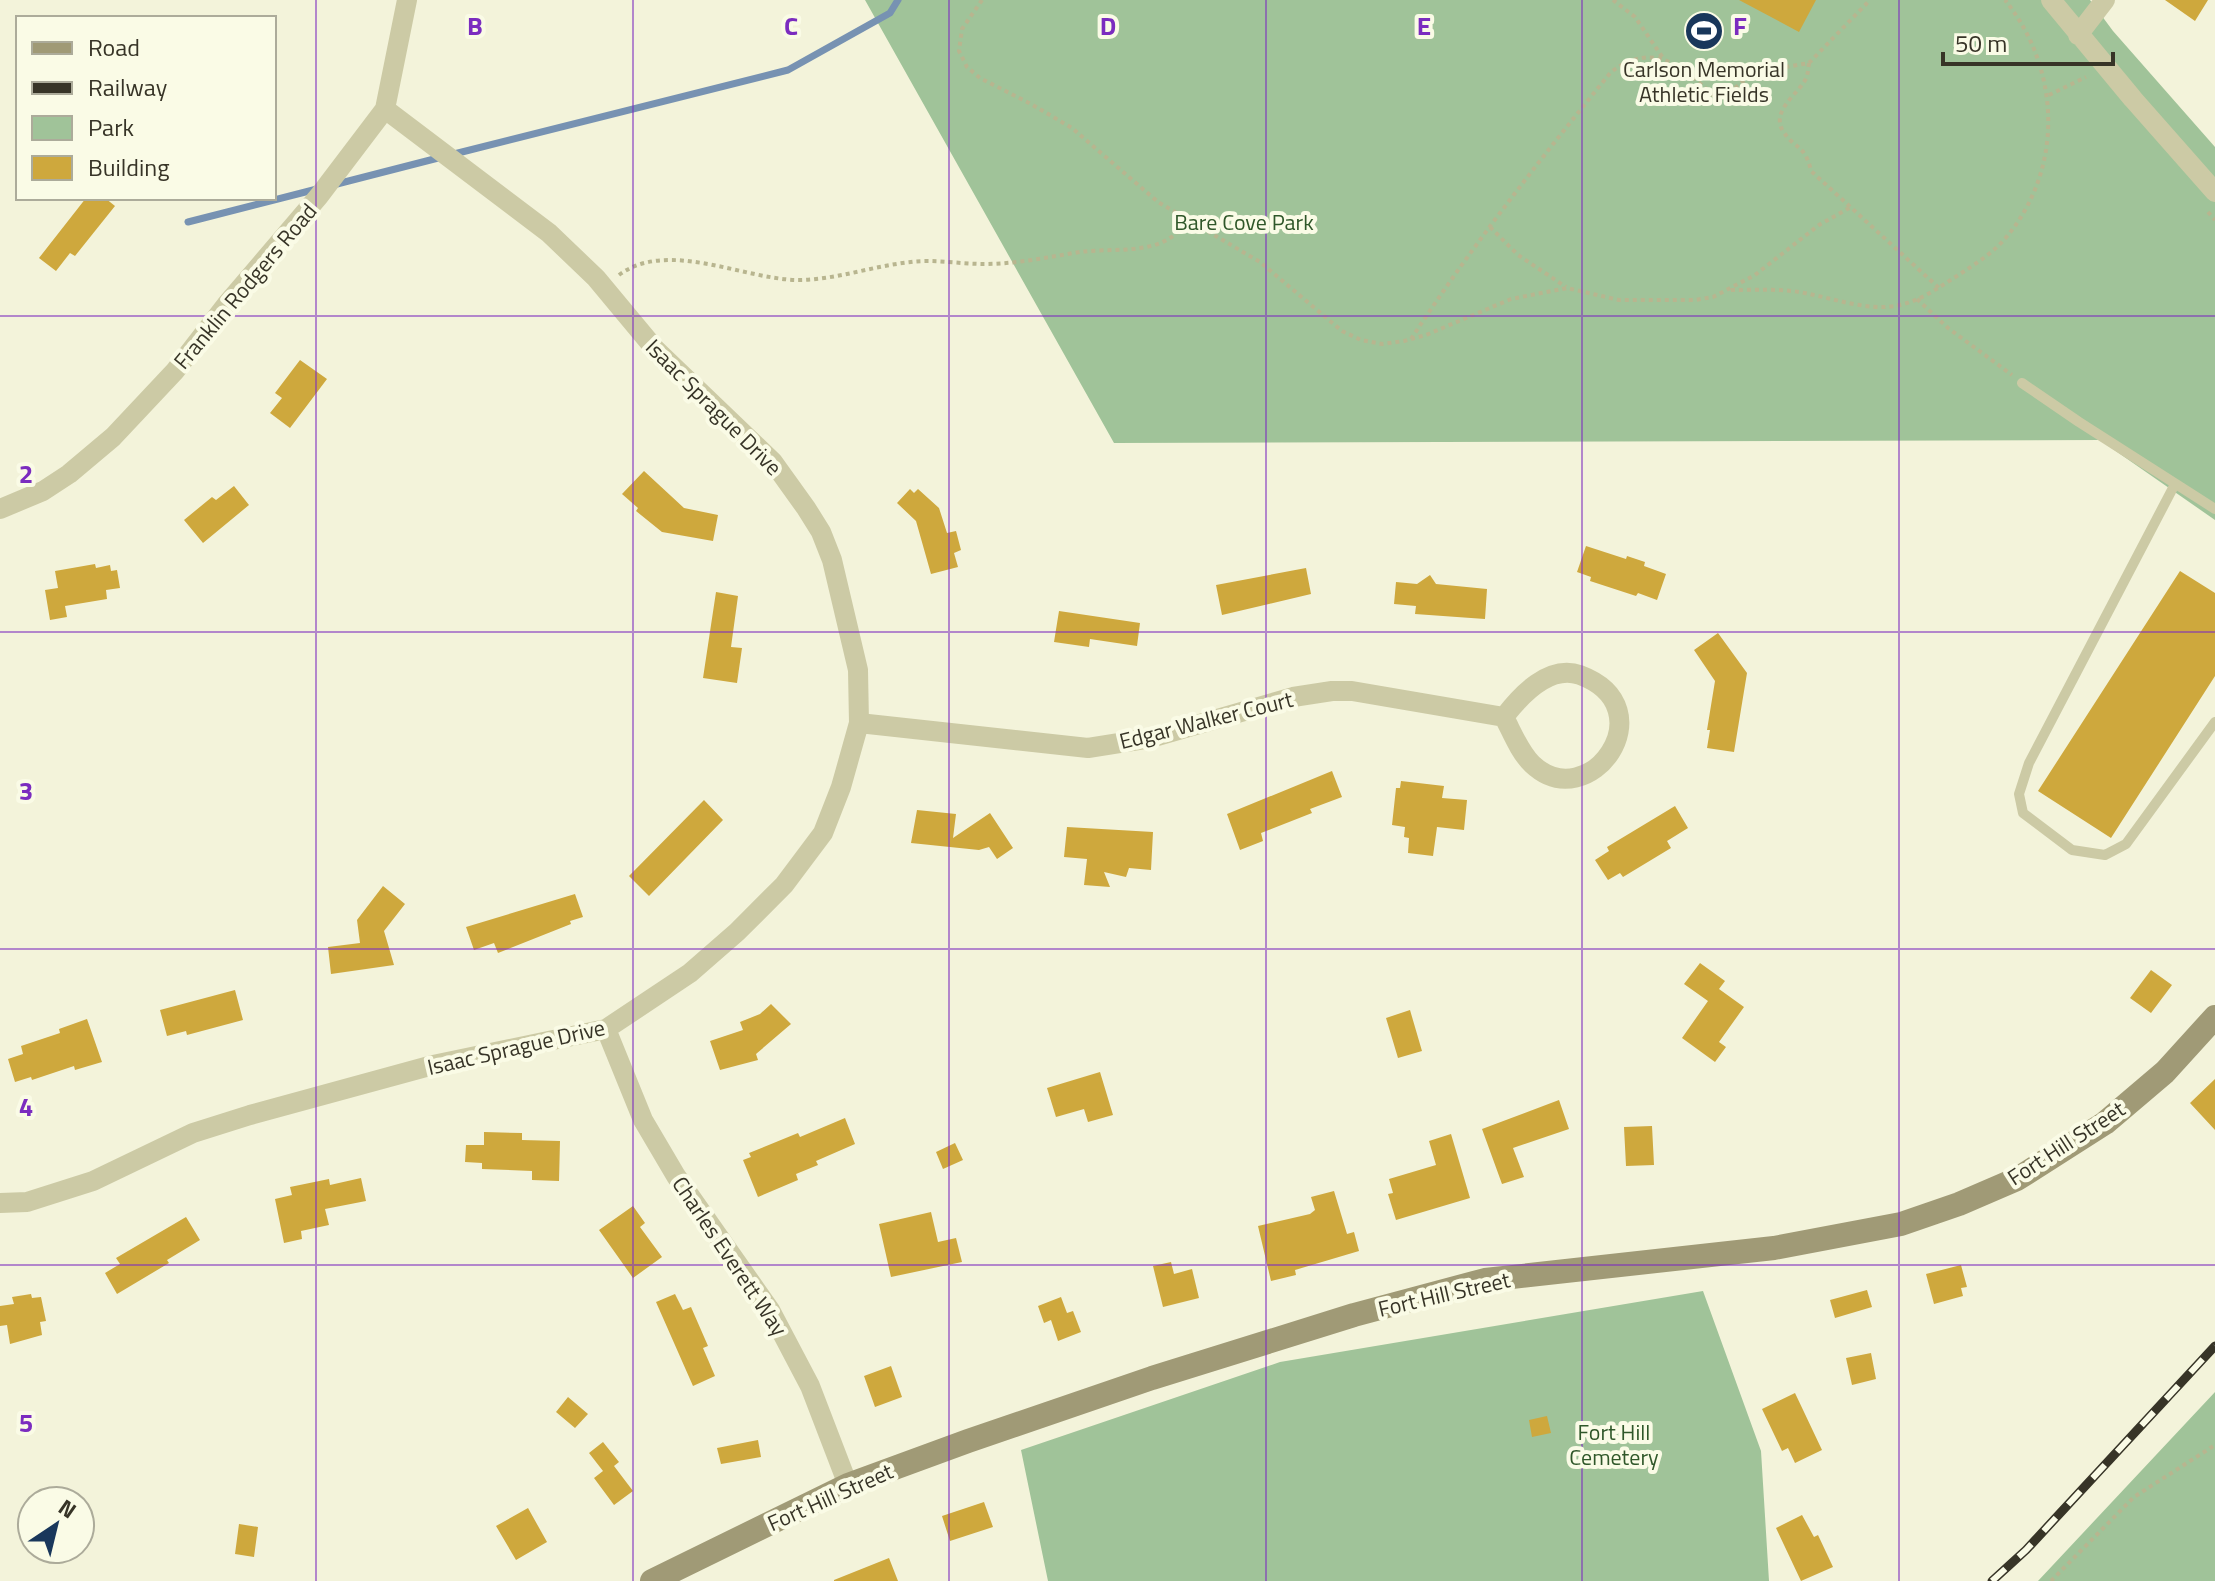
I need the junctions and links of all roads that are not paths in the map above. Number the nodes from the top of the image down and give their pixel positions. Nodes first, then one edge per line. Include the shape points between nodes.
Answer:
1 (407, 0) edge
2 (2051, 0) edge
3 (2105, 0) edge
4 (2078, 35) junction
5 (385, 109) junction
6 (2215, 192) edge
7 (2022, 383) road end
8 (2175, 484) junction
9 (0, 509) edge
10 (2215, 509) edge
11 (1504, 717) junction
12 (2215, 722) edge
13 (859, 723) junction
14 (2215, 1017) edge
15 (606, 1029) junction
16 (0, 1203) edge
17 (848, 1485) junction
18 (656, 1580) edge

1 - 5 street, Franklin Rodgers Road
2 - 4 street
3 - 4 street
4 - 6 street
5 - 9 street, Franklin Rodgers Road via 306,213 144,406 69,474
5 - 13 street, Isaac Sprague Drive via 549,233 655,349 773,462 821,532 832,560 853,643
7 - 8 lane
8 - 10 lane
8 - 12 lane via 2029,763 2019,794 2023,813 2072,850 2105,855 2126,844
11 - 11 street via 1535,767 1562,779 1588,774 1607,757 1619,735 1615,701 1599,684 1571,673 1541,682
11 - 13 street, Edgar Walker Court via 1332,691 1151,738 1088,748
13 - 15 street, Isaac Sprague Drive via 823,833 784,885 690,973
14 - 17 main road, Fort Hill Street via 2165,1072 2105,1123 2017,1179 1901,1224 1774,1248 1485,1280 1152,1378
15 - 16 street, Isaac Sprague Drive via 433,1065 250,1115 193,1133 93,1181 27,1202
15 - 17 street, Charles Everett Way via 643,1120 770,1310 810,1386
17 - 18 main road, Fort Hill Street

